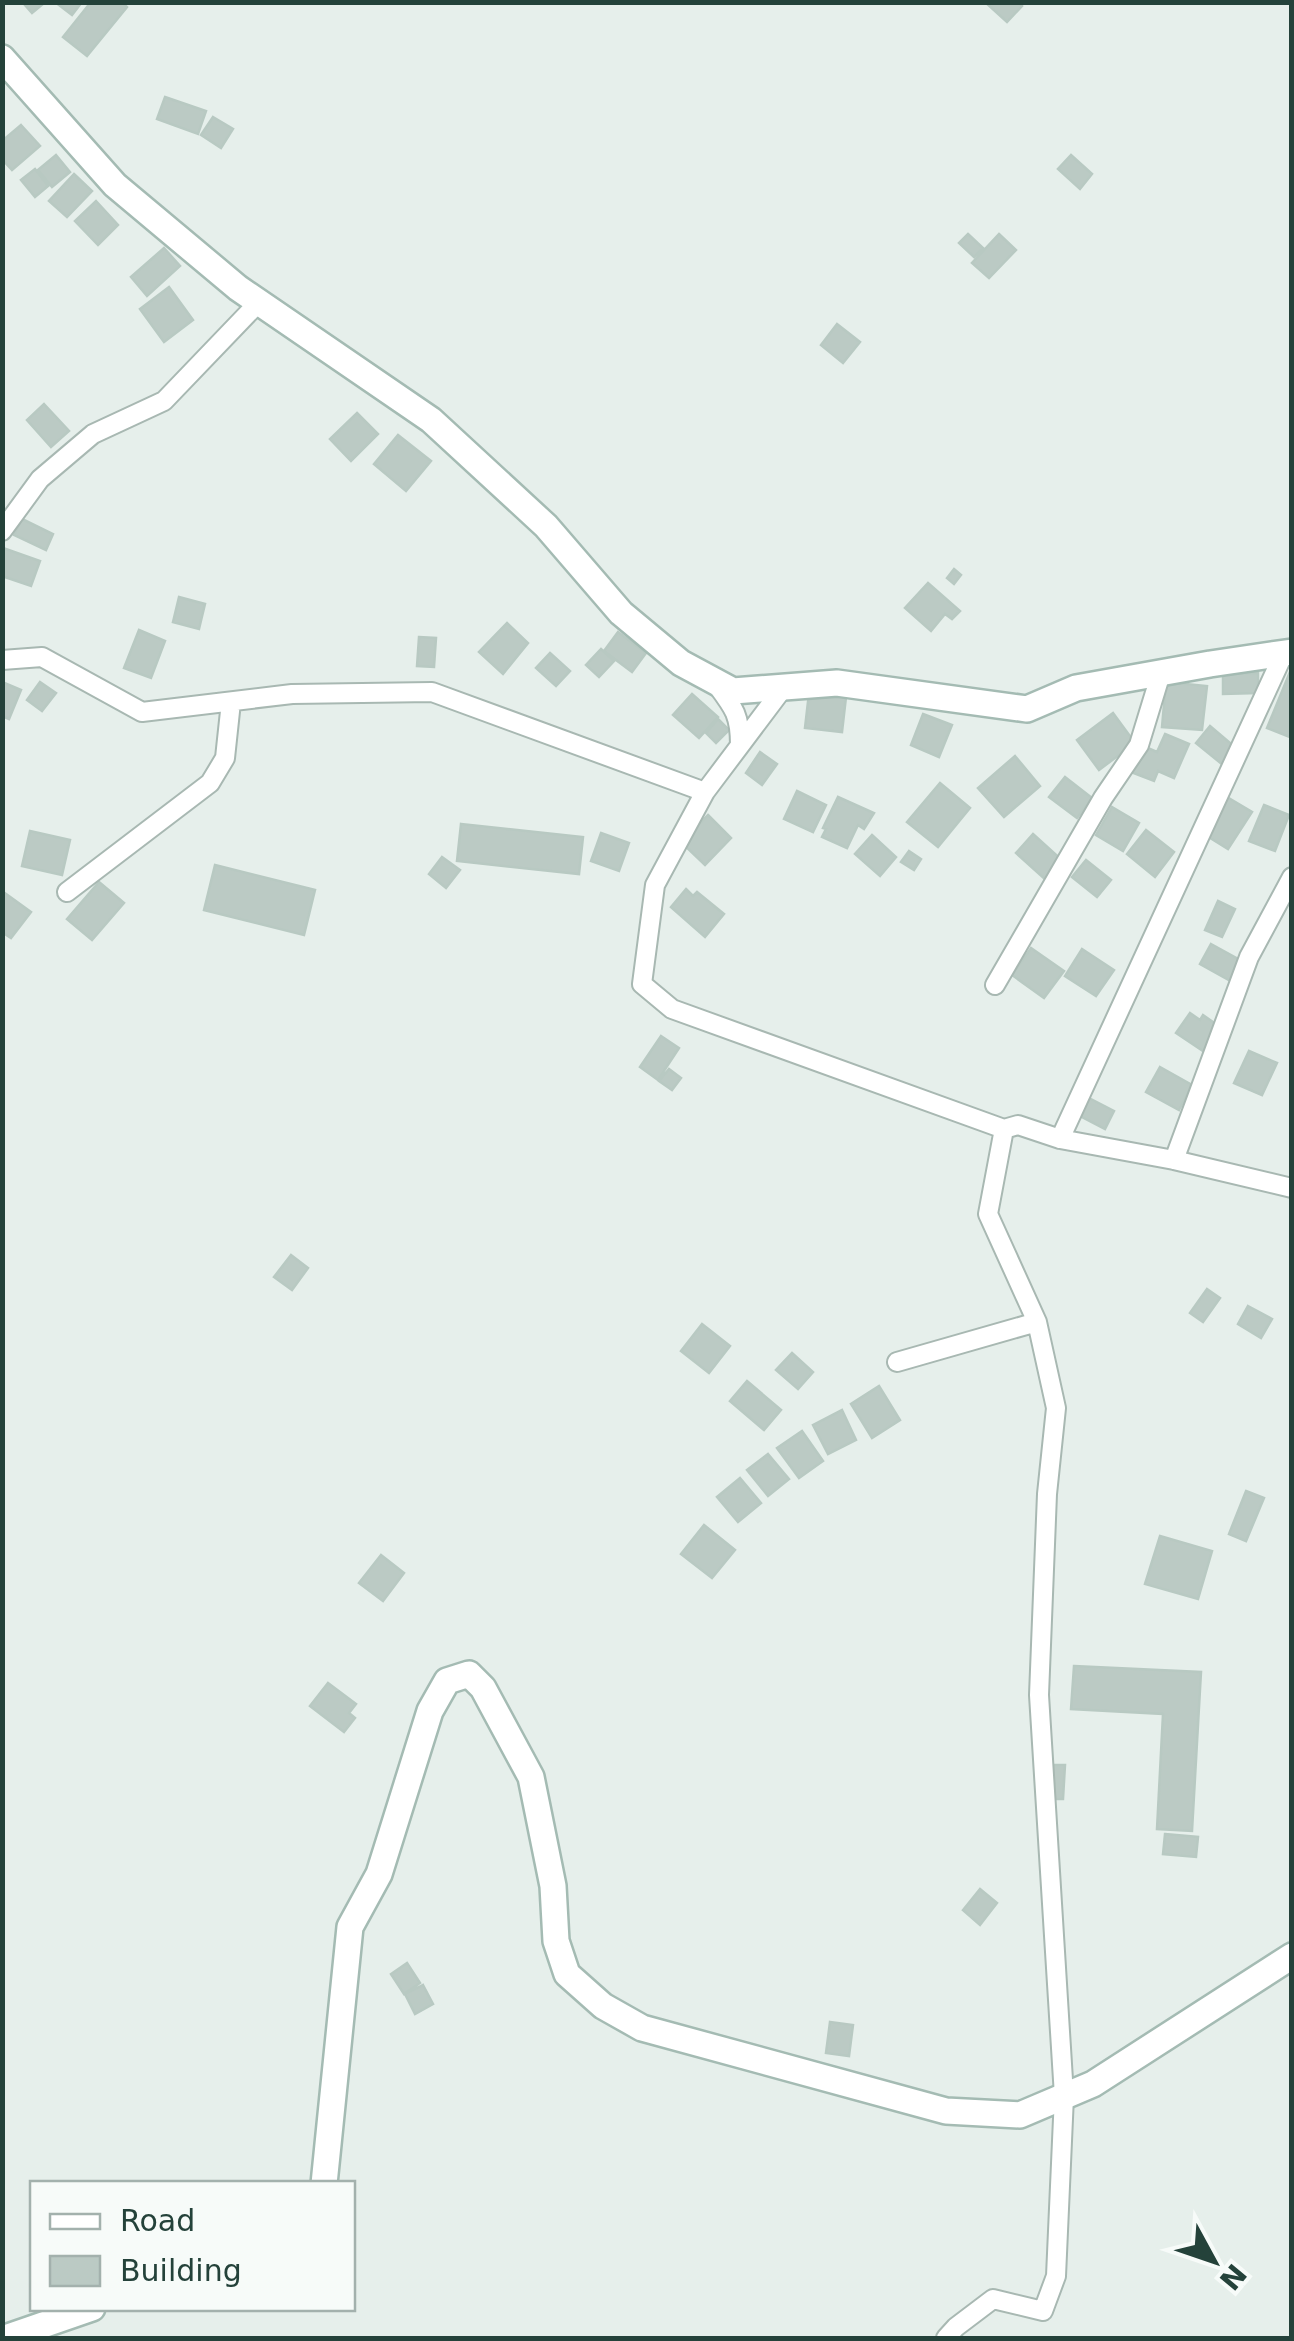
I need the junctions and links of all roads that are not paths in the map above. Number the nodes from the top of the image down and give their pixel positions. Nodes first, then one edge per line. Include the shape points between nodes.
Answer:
1 (2, 58) edge
2 (259, 302) junction
3 (2, 531) edge
4 (1288, 652) edge
5 (2, 660) edge
6 (1160, 672) junction
7 (712, 680) junction
8 (784, 687) junction
9 (231, 702) junction
10 (740, 746) junction
11 (705, 792) junction
12 (1292, 877) edge
13 (68, 892) dead end
14 (996, 985) dead end
15 (1004, 1129) junction
16 (1060, 1139) junction
17 (1174, 1160) junction
18 (1292, 1188) edge
19 (1036, 1322) junction
20 (897, 1362) dead end
21 (1292, 1956) edge
22 (1064, 2096) junction
23 (324, 2181) edge
24 (83, 2311) edge
25 (5, 2338) edge
26 (946, 2338) edge

1 - 2 street via 114,185
2 - 3 street via 164,401 93,434 40,480
2 - 7 street via 431,420 546,526 621,614 680,663
4 - 6 street
4 - 16 street
5 - 9 street via 42,658 142,712
6 - 8 street via 1076,688 1027,710 837,683
6 - 14 street via 1138,745
7 - 8 street via 733,691
7 - 10 street via 735,709
8 - 10 street
9 - 11 street via 432,692
9 - 13 street via 225,758 210,783
10 - 11 street
11 - 15 street via 655,885 642,984 672,1009
12 - 17 street via 1248,957
15 - 16 street via 1018,1125
15 - 19 street via 988,1214
16 - 17 street
17 - 18 street
19 - 20 street
19 - 22 street via 1056,1408 1039,1695
21 - 22 street
22 - 23 street via 1020,2115 946,2111 642,2028 603,2006 567,1974 530,1776 469,1674 447,1681 430,1711 378,1874 350,1927
22 - 26 street via 1056,2276 1043,2311 993,2300
24 - 25 street

